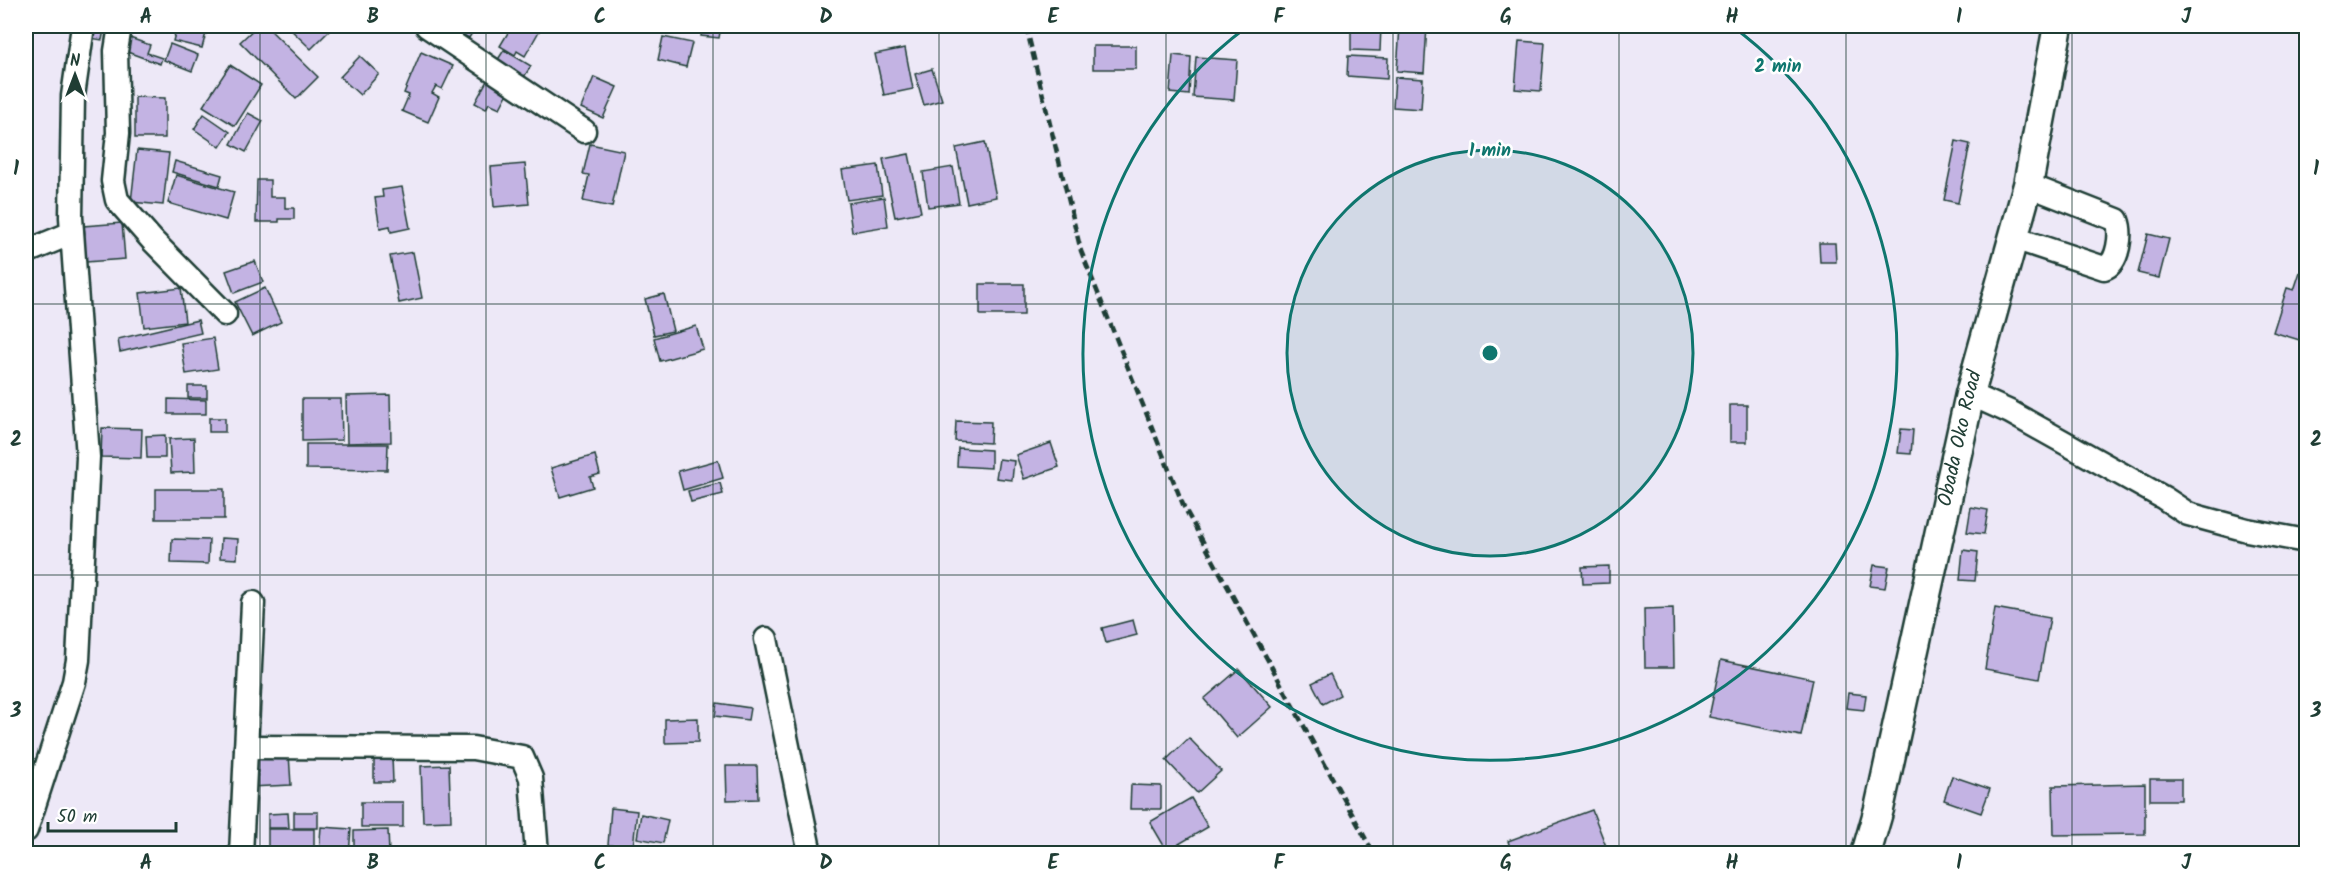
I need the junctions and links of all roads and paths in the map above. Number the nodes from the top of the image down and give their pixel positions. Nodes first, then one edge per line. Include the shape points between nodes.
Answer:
1 (83, 26) edge
2 (120, 26) edge
3 (427, 26) edge
4 (2058, 26) edge
5 (584, 131) dead end
6 (2028, 185) junction
7 (72, 233) junction
8 (2014, 238) junction
9 (26, 252) edge
10 (225, 314) dead end
11 (1970, 394) junction
12 (2307, 541) edge
13 (253, 603) dead end
14 (766, 639) dead end
15 (246, 747) junction
16 (26, 830) edge
17 (241, 854) edge
18 (537, 854) edge
19 (810, 854) edge
20 (1866, 854) edge

1 - 7 street via 73,96
2 - 10 street via 113,181 117,200
3 - 5 street
4 - 6 main road, Obada Oko Road
6 - 8 main road, Obada Oko Road
6 - 8 street via 2116,220 2121,233 2113,262 2104,268
7 - 9 street
7 - 16 street via 88,457 78,660
8 - 11 main road, Obada Oko Road
11 - 12 street via 2010,412 2188,514
11 - 20 main road, Obada Oko Road
13 - 15 street
14 - 19 street
15 - 17 street
15 - 18 street via 473,748 522,757 531,778

